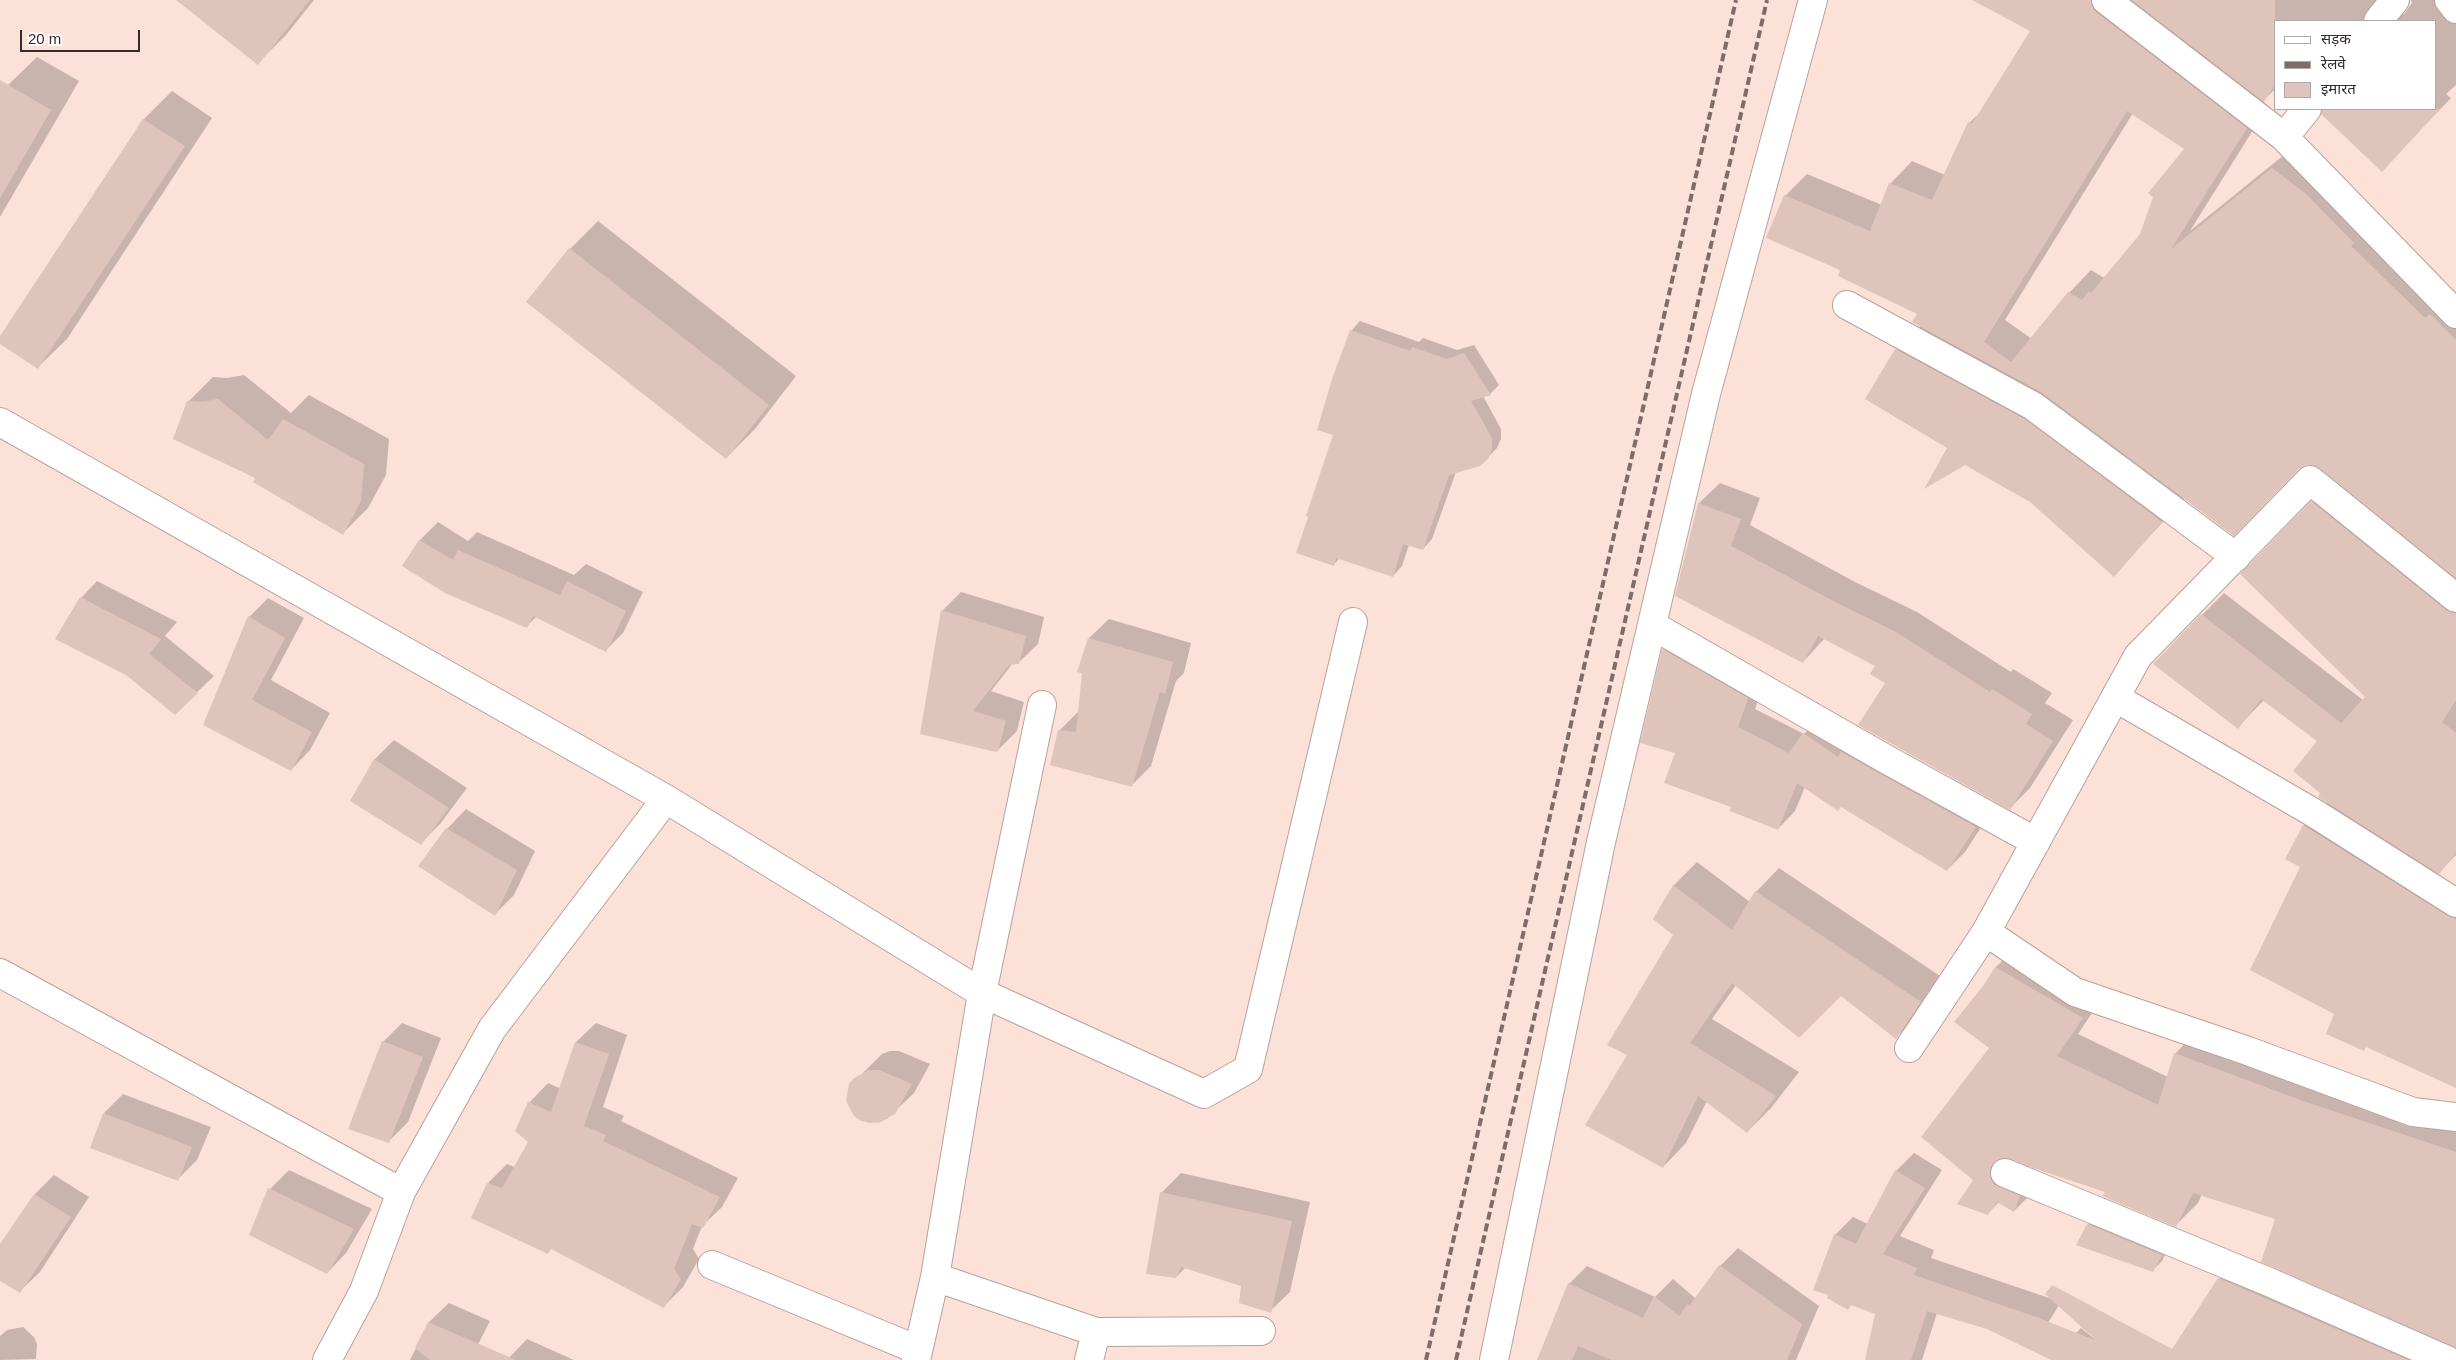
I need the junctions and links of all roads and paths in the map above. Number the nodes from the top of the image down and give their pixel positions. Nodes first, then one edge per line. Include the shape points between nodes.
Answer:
1 (1813, 0) edge
2 (2106, 0) edge
3 (2395, 0) edge
4 (2449, 0) edge
5 (2456, 8) edge
6 (2379, 20) edge
7 (2306, 110) edge
8 (2284, 137) junction
9 (1847, 305) dead end
10 (2456, 314) edge
11 (0, 422) edge
12 (2236, 557) junction
13 (2456, 598) edge
14 (1353, 622) dead end
15 (1652, 625) junction
16 (2116, 698) junction
17 (1042, 705) dead end
18 (666, 799) junction
19 (2036, 842) junction
20 (2456, 903) edge
21 (1986, 932) junction
22 (0, 973) edge
23 (982, 993) junction
24 (1909, 1048) dead end
25 (2456, 1117) edge
26 (2005, 1173) dead end
27 (401, 1192) junction
28 (712, 1265) dead end
29 (934, 1277) junction
30 (1262, 1331) dead end
31 (1096, 1332) junction
32 (917, 1355) edge
33 (327, 1360) edge
34 (1089, 1360) edge
35 (1494, 1360) edge
36 (2447, 1360) edge

1 - 15 street via 1706,394
2 - 8 street
3 - 6 street
4 - 5 street
7 - 8 street
8 - 10 street
9 - 12 street via 2033,406
11 - 18 street
12 - 13 street via 2310,480
12 - 16 street via 2138,656
14 - 23 street via 1248,1068 1204,1094
15 - 19 street
15 - 35 street via 1601,842
16 - 19 street
16 - 20 street via 2314,813
17 - 23 street
18 - 23 street
18 - 27 street via 492,1028
19 - 21 street
21 - 24 street
21 - 25 street via 2076,992 2412,1112
22 - 27 street
23 - 29 street
26 - 36 street
27 - 33 street via 364,1291
28 - 32 street
29 - 31 street
29 - 32 street
30 - 31 street
31 - 34 street

